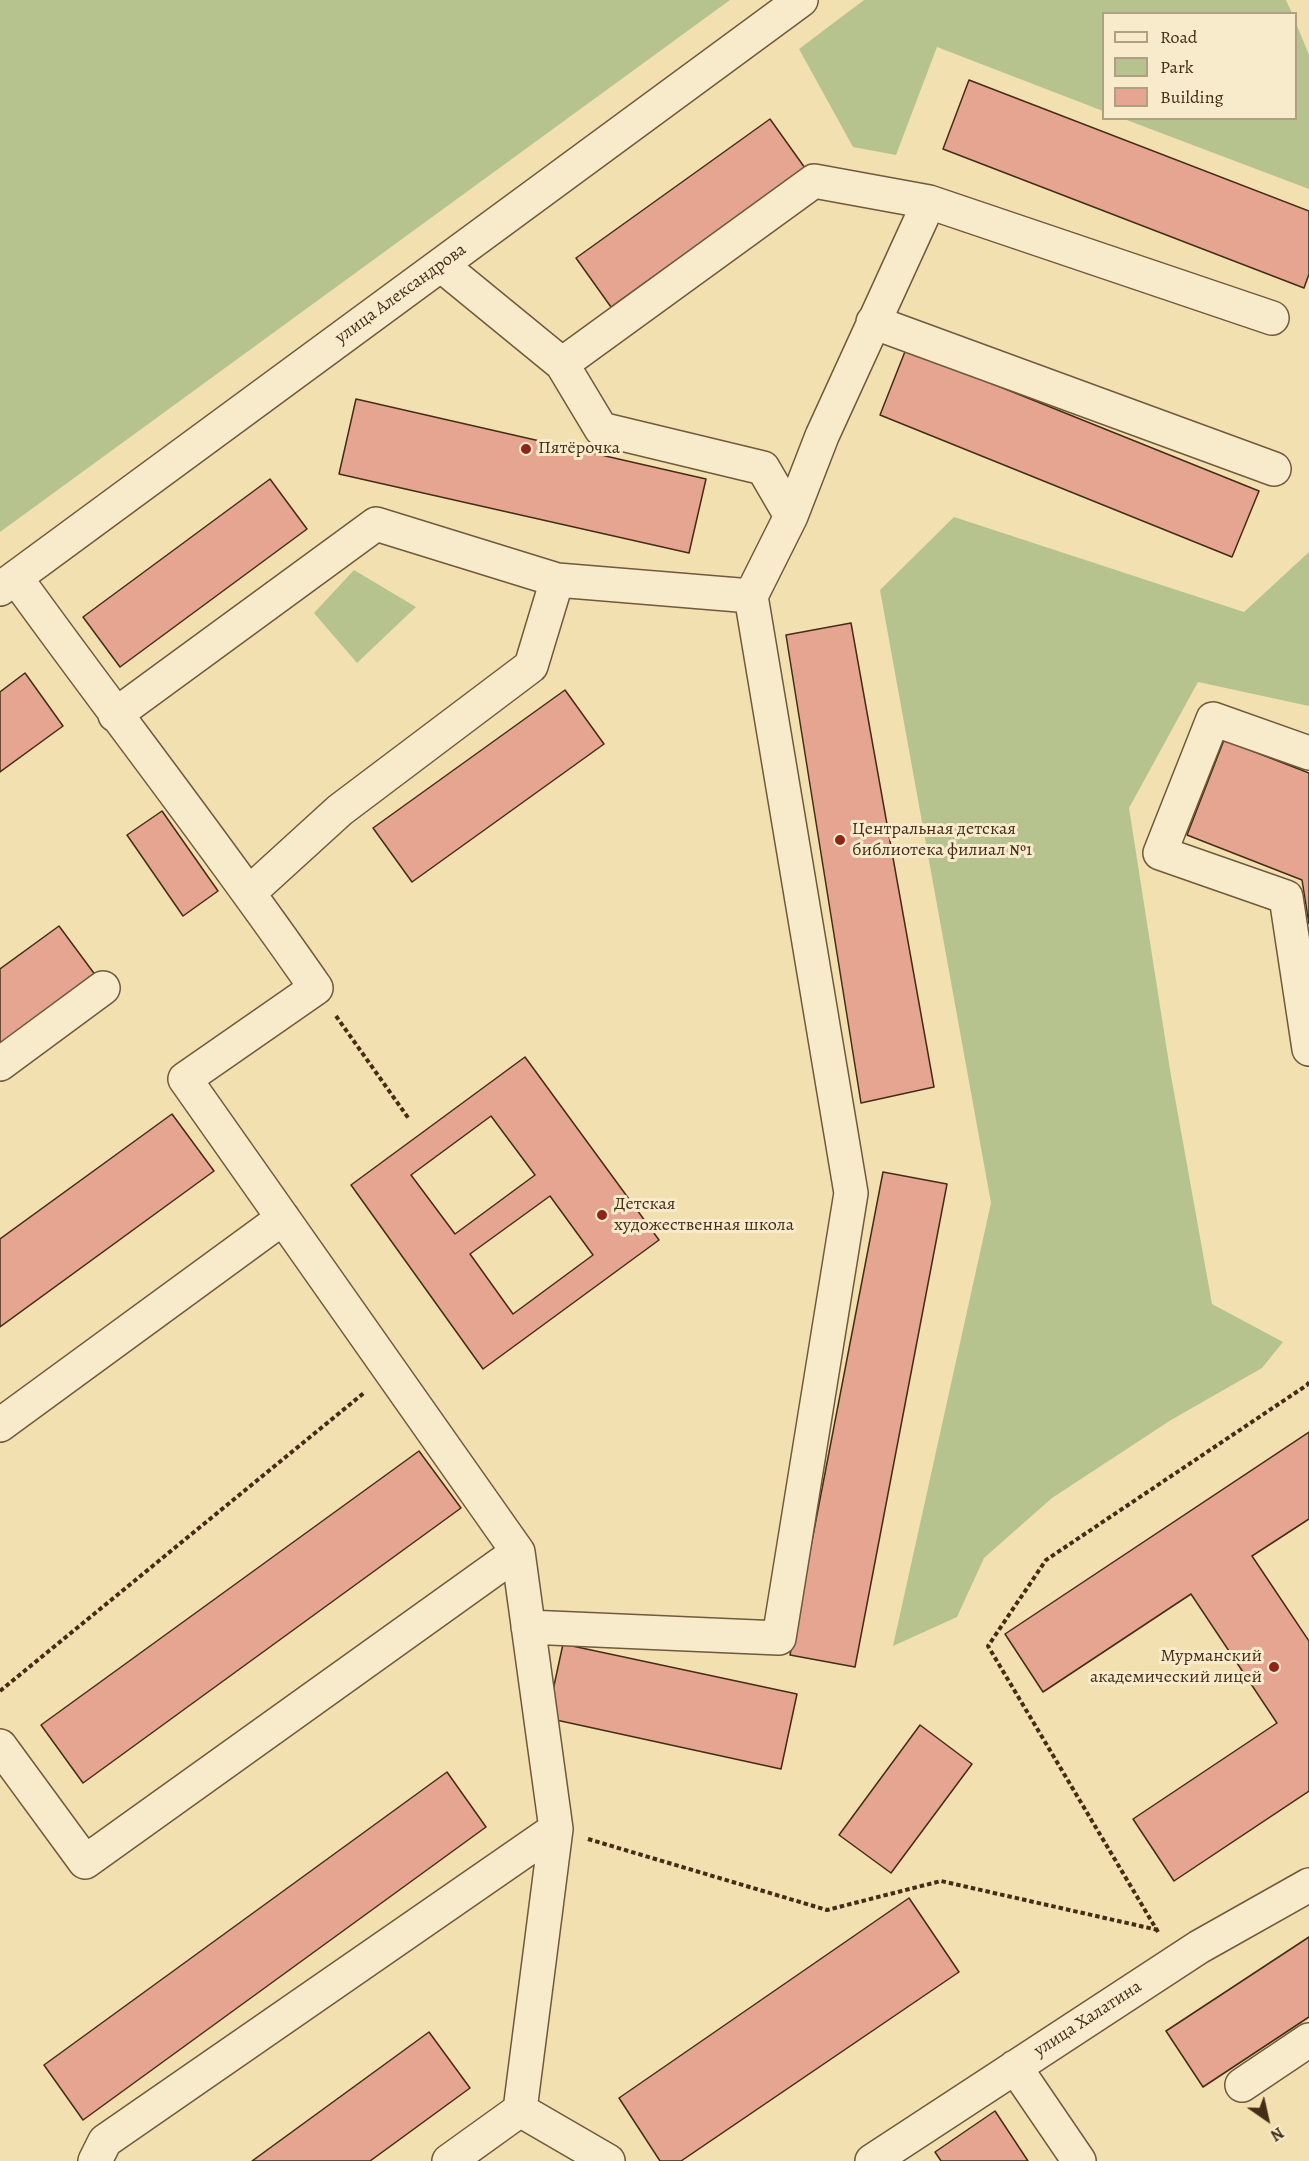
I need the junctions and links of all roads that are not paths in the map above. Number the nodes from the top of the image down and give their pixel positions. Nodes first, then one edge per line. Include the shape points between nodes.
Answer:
1 (801, 0) edge
2 (928, 202) junction
3 (441, 265) junction
4 (1272, 318) dead end
5 (873, 322) junction
6 (562, 364) junction
7 (1274, 469) dead end
8 (791, 516) junction
9 (557, 580) junction
10 (8, 583) edge
11 (751, 596) junction
12 (115, 715) junction
13 (1309, 753) edge
14 (250, 892) junction
15 (103, 988) dead end
16 (1309, 1048) edge
17 (0, 1064) edge
18 (283, 1218) junction
19 (0, 1425) edge
20 (518, 1552) junction
21 (528, 1627) junction
22 (0, 1746) edge
23 (556, 1829) junction
24 (1309, 1885) edge
25 (1309, 2040) edge
26 (1015, 2067) junction
27 (1242, 2085) dead end
28 (520, 2109) junction
29 (95, 2161) edge
30 (449, 2161) edge
31 (608, 2161) edge
32 (872, 2161) edge
33 (1079, 2161) edge

1 - 3 street, улица Александрова
2 - 4 street
2 - 5 street
2 - 6 street via 814,181
3 - 6 street
3 - 10 street, улица Александрова
5 - 7 street
5 - 8 street
6 - 8 street via 601,429 763,468
8 - 11 street
9 - 11 street
9 - 12 street via 376,524
9 - 14 street via 531,666 340,810
10 - 12 street
11 - 21 street via 851,1193 779,1638
12 - 14 street
13 - 16 street via 1213,719 1160,853 1286,897
14 - 18 street via 316,988 185,1079
15 - 17 street
18 - 19 street
18 - 20 street
20 - 21 street
20 - 22 street via 84,1862
21 - 23 street
23 - 28 street
23 - 29 street via 105,2141
24 - 26 street, улица Халатина via 1199,1947
25 - 27 street
26 - 32 street, улица Халатина
26 - 33 street
28 - 30 street
28 - 31 street

